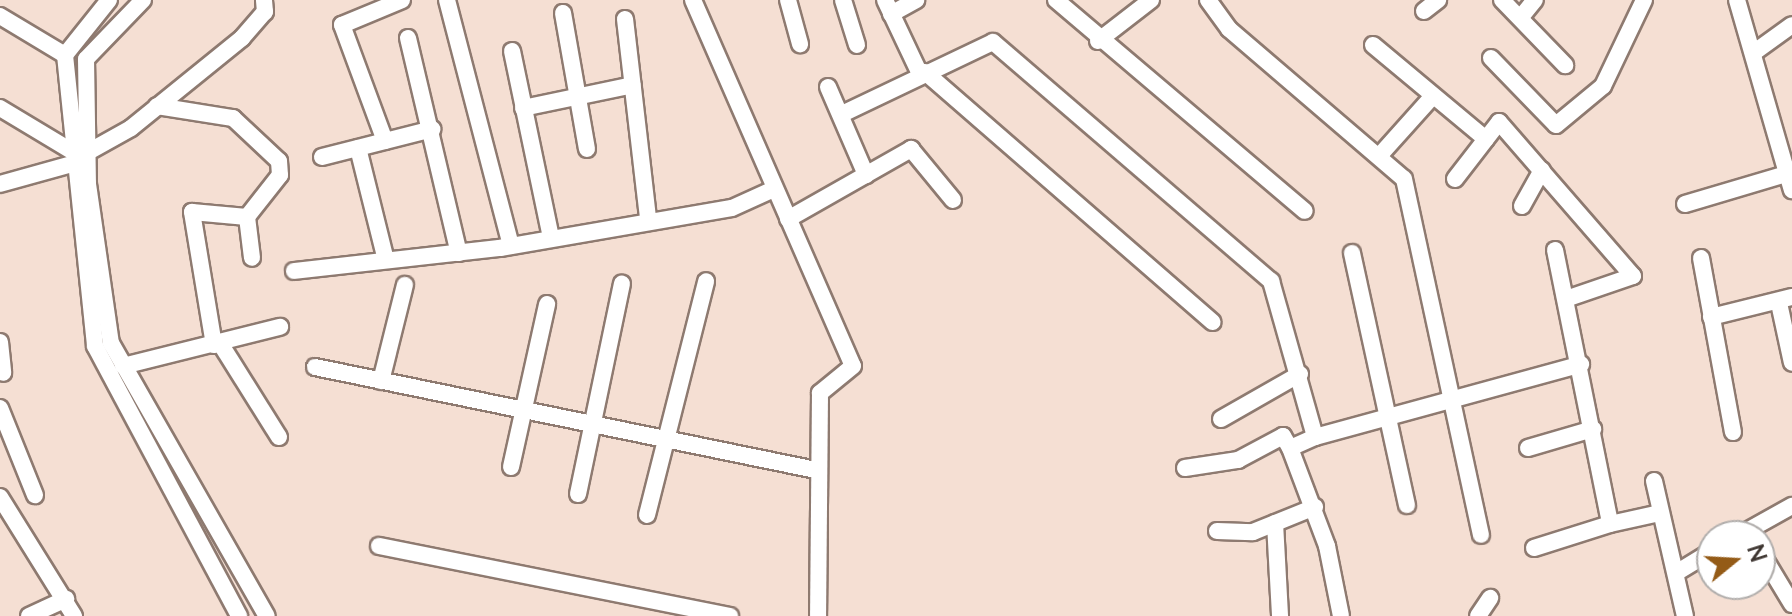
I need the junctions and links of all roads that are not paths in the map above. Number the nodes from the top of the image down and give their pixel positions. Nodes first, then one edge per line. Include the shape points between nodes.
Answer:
1 (143, 0) edge
2 (264, 0) edge
3 (402, 0) edge
4 (447, 0) edge
5 (693, 0) edge
6 (788, 0) edge
7 (843, 0) edge
8 (916, 0) edge
9 (1056, 0) edge
10 (1151, 0) edge
11 (1208, 0) edge
12 (1438, 0) edge
13 (1502, 0) edge
14 (1535, 0) edge
15 (1644, 0) edge
16 (1737, 0) edge
17 (101, 2) edge
18 (888, 7) edge
19 (1424, 11) dead end
20 (563, 13) dead end
21 (0, 16) edge
22 (1521, 17) junction
23 (625, 19) dead end
24 (1792, 25) edge
25 (408, 38) dead end
26 (1098, 41) junction
27 (800, 44) dead end
28 (857, 45) dead end
29 (1373, 45) dead end
30 (512, 51) dead end
31 (1756, 51) junction
32 (65, 55) junction
33 (1491, 58) dead end
34 (1565, 65) dead end
35 (922, 73) junction
36 (633, 85) junction
37 (828, 87) dead end
38 (576, 97) junction
39 (1432, 97) junction
40 (157, 106) junction
41 (0, 108) edge
42 (523, 108) junction
43 (842, 114) junction
44 (433, 129) junction
45 (1486, 139) junction
46 (385, 141) junction
47 (358, 148) junction
48 (587, 149) dead end
49 (1787, 152) edge
50 (1380, 155) junction
51 (75, 156) junction
52 (322, 157) dead end
53 (1542, 170) junction
54 (866, 175) junction
55 (1455, 179) dead end
56 (1789, 182) edge
57 (0, 184) edge
58 (774, 189) junction
59 (953, 200) dead end
60 (1685, 204) dead end
61 (1522, 206) dead end
62 (1305, 211) dead end
63 (247, 217) junction
64 (648, 219) junction
65 (788, 219) junction
66 (551, 238) junction
67 (511, 246) junction
68 (1555, 250) dead end
69 (459, 253) junction
70 (1352, 253) dead end
71 (252, 258) dead end
72 (1701, 258) dead end
73 (386, 260) junction
74 (294, 271) dead end
75 (706, 281) dead end
76 (622, 284) dead end
77 (405, 285) dead end
78 (1566, 299) junction
79 (1786, 300) edge
80 (547, 304) dead end
81 (1711, 317) junction
82 (1213, 322) dead end
83 (280, 327) dead end
84 (0, 342) edge
85 (217, 344) junction
86 (1792, 363) edge
87 (1581, 364) junction
88 (123, 366) junction
89 (315, 367) dead end
90 (3, 373) dead end
91 (1300, 374) junction
92 (381, 381) junction
93 (1453, 401) junction
94 (523, 411) junction
95 (1, 412) edge
96 (1221, 419) dead end
97 (1386, 421) junction
98 (592, 426) junction
99 (1593, 429) junction
100 (1733, 432) dead end
101 (279, 437) dead end
102 (1315, 437) junction
103 (665, 440) junction
104 (1290, 448) junction
105 (1528, 448) dead end
106 (511, 467) dead end
107 (1185, 468) dead end
108 (816, 470) junction
109 (1654, 481) dead end
110 (578, 494) dead end
111 (35, 495) dead end
112 (0, 497) edge
113 (1407, 505) dead end
114 (1792, 506) edge
115 (1315, 507) junction
116 (1660, 513) junction
117 (647, 515) dead end
118 (1768, 520) edge
119 (1275, 523) junction
120 (1610, 524) junction
121 (1217, 531) dead end
122 (1481, 535) dead end
123 (379, 546) dead end
124 (1534, 548) dead end
125 (1696, 561) edge
126 (1676, 573) junction
127 (1776, 578) edge
128 (1490, 598) dead end
129 (66, 599) junction
130 (1792, 604) edge
131 (29, 616) edge
132 (74, 616) edge
133 (239, 616) edge
134 (267, 616) edge
135 (730, 616) edge
136 (818, 616) edge
137 (1280, 616) edge
138 (1341, 616) edge
139 (1478, 616) edge
140 (1685, 616) edge

1 - 51 street via 88,50
2 - 40 street via 265,12 242,38
3 - 46 street via 342,25
4 - 67 street
5 - 58 street
6 - 27 street
7 - 28 street
8 - 18 street
9 - 26 street
10 - 26 street
11 - 50 street via 1229,29
12 - 19 street
13 - 22 street
14 - 22 street
15 - 33 street via 1603,86 1556,125
16 - 31 street
17 - 32 street
18 - 35 street
20 - 38 street
21 - 32 street
22 - 34 street
23 - 36 street
24 - 31 street
25 - 44 street
26 - 62 street
29 - 39 street
30 - 42 street
31 - 49 street
32 - 51 street
35 - 43 street
35 - 82 street
35 - 91 street via 993,42 1271,281
36 - 38 street
36 - 64 street
37 - 43 street
38 - 42 street
38 - 48 street
39 - 45 street
39 - 50 street
40 - 51 street
40 - 63 street via 233,118 279,161 280,175
41 - 51 street
42 - 66 street
43 - 54 street
44 - 46 street
44 - 69 street
45 - 53 street via 1499,122
45 - 55 street
46 - 47 street
47 - 52 street
47 - 73 street
49 - 56 street
50 - 93 street via 1404,179 1411,201
51 - 57 street
51 - 88 street via 107,319
51 - 133 street via 99,357
53 - 61 street
53 - 78 street via 1633,276
54 - 59 street via 911,149
54 - 65 street
56 - 60 street
58 - 64 street via 732,208
58 - 65 street
63 - 71 street
63 - 85 street via 192,212
64 - 66 street
65 - 108 street via 853,366 820,393
66 - 67 street
67 - 69 street
68 - 78 street
69 - 73 street
70 - 97 street
72 - 81 street
73 - 74 street
75 - 103 street
76 - 98 street
77 - 92 street
78 - 87 street
79 - 81 street
79 - 86 street
80 - 94 street
81 - 100 street
83 - 85 street
84 - 90 street
85 - 88 street
85 - 101 street
87 - 93 street
87 - 99 street
88 - 134 street
89 - 92 street
91 - 96 street
91 - 102 street
92 - 94 street
93 - 97 street
93 - 122 street
94 - 98 street
94 - 106 street
95 - 111 street
97 - 102 street
97 - 113 street
98 - 103 street
98 - 110 street
99 - 105 street
99 - 120 street
102 - 104 street
103 - 108 street
103 - 117 street
104 - 107 street via 1283,436 1238,460
104 - 115 street
108 - 136 street
109 - 116 street
112 - 129 street
114 - 118 street
115 - 119 street
115 - 138 street
116 - 120 street
116 - 126 street
119 - 121 street via 1253,532
119 - 137 street
120 - 124 street
123 - 135 street
125 - 126 street
126 - 140 street
127 - 130 street
128 - 139 street
129 - 131 street
129 - 132 street

